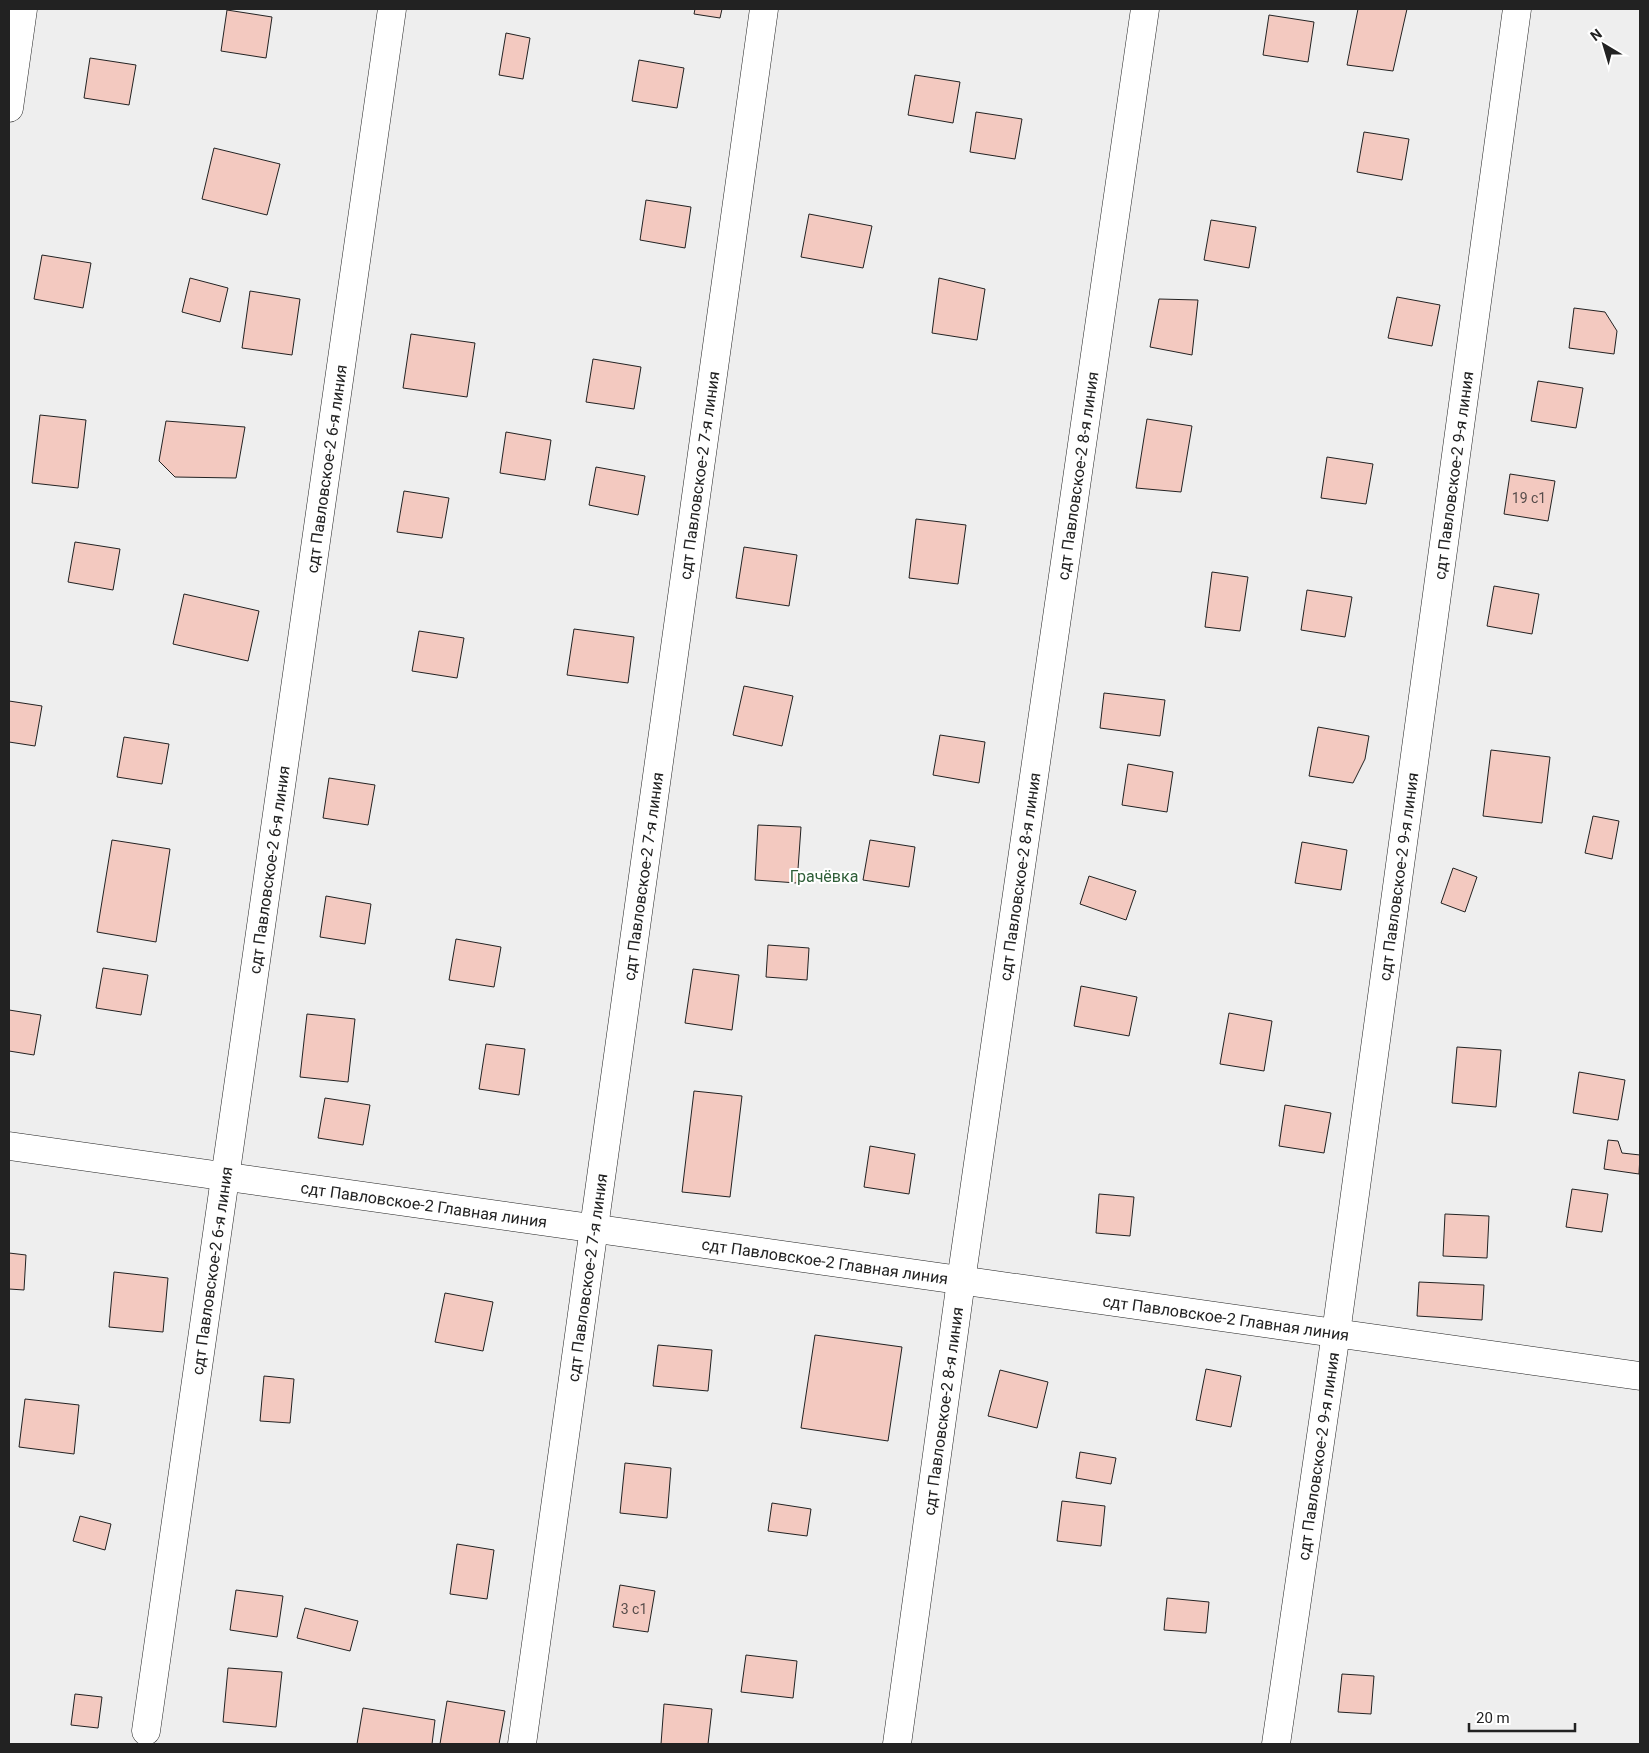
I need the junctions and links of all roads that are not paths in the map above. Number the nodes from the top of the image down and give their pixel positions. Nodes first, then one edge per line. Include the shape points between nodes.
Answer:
1 (23, 9) edge
2 (392, 9) edge
3 (764, 9) edge
4 (1145, 9) edge
5 (1517, 9) edge
6 (9, 108) edge
7 (9, 1146) edge
8 (225, 1176) junction
9 (593, 1229) junction
10 (961, 1281) junction
11 (1336, 1333) junction
12 (1640, 1376) edge
13 (146, 1731) dead end
14 (522, 1744) edge
15 (897, 1744) edge
16 (1276, 1744) edge

1 - 6 street
2 - 8 street, сдт Павловское-2 6-я линия
3 - 9 street, сдт Павловское-2 7-я линия
4 - 10 street, сдт Павловское-2 8-я линия
5 - 11 street, сдт Павловское-2 9-я линия
7 - 8 street, сдт Павловское-2 Главная линия
8 - 9 street, сдт Павловское-2 Главная линия
8 - 13 street, сдт Павловское-2 6-я линия
9 - 10 street, сдт Павловское-2 Главная линия
9 - 14 street, сдт Павловское-2 7-я линия
10 - 11 street, сдт Павловское-2 Главная линия
10 - 15 street, сдт Павловское-2 8-я линия
11 - 12 street, сдт Павловское-2 Главная линия
11 - 16 street, сдт Павловское-2 9-я линия

